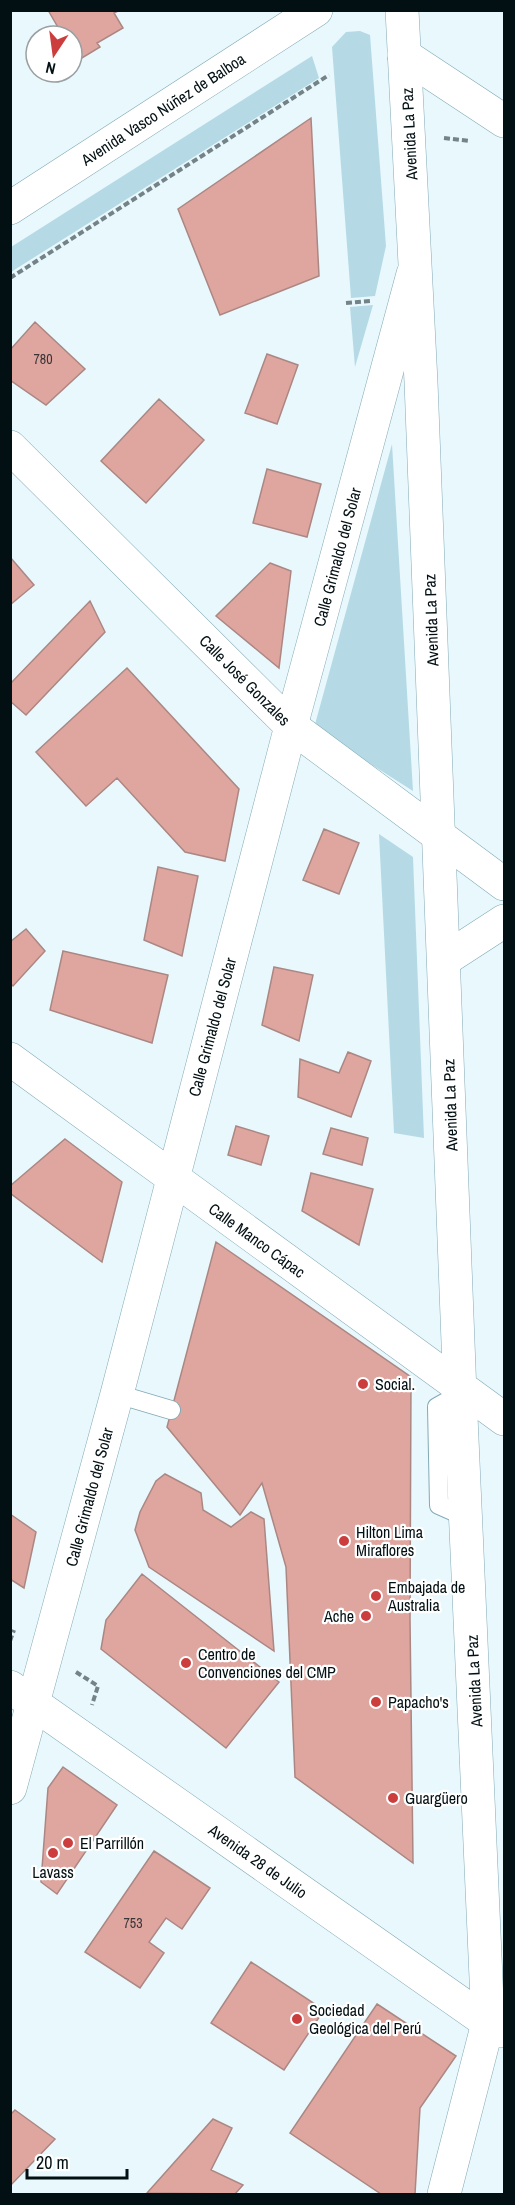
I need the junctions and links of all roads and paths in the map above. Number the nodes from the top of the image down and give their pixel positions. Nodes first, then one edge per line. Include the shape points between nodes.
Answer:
1 (316, 10) edge
2 (402, 10) edge
3 (404, 55) junction
4 (329, 75) dead end
5 (504, 121) edge
6 (444, 138) dead end
7 (472, 141) dead end
8 (10, 208) edge
9 (416, 266) junction
10 (10, 278) edge
11 (381, 301) dead end
12 (346, 303) dead end
13 (10, 447) edge
14 (291, 726) junction
15 (440, 834) junction
16 (504, 884) edge
17 (504, 921) edge
18 (444, 960) junction
19 (10, 1059) edge
20 (173, 1176) junction
21 (460, 1391) junction
22 (117, 1394) junction
23 (171, 1410) dead end
24 (504, 1419) edge
25 (10, 1628) edge
26 (10, 1641) edge
27 (22, 1695) edge
28 (10, 1788) edge
29 (496, 2029) edge
30 (444, 2194) edge

1 - 8 street, Avenida Vasco Núñez de Balboa
2 - 3 street, Avenida La Paz
3 - 5 street
3 - 9 street, Avenida La Paz
4 - 10 path
6 - 7 path
9 - 14 street, Calle Grimaldo del Solar
9 - 15 street, Avenida La Paz
11 - 12 path
13 - 14 street, Calle José Gonzales
14 - 15 street, Calle José Gonzales
14 - 20 street, Calle Grimaldo del Solar
15 - 16 street, Calle José Gonzales
15 - 18 street, Avenida La Paz
17 - 18 street
18 - 21 street, Avenida La Paz
19 - 20 street, Calle Manco Cápac
20 - 21 street, Calle Manco Cápac
20 - 22 street, Calle Grimaldo del Solar
21 - 24 street, Calle Manco Cápac
21 - 29 street, Avenida La Paz
22 - 23 lane
22 - 27 street, Calle Grimaldo del Solar
25 - 26 path via 14,1630
27 - 28 street, Calle Grimaldo del Solar
27 - 29 street, Avenida 28 de Julio
29 - 30 street, Avenida La Paz

